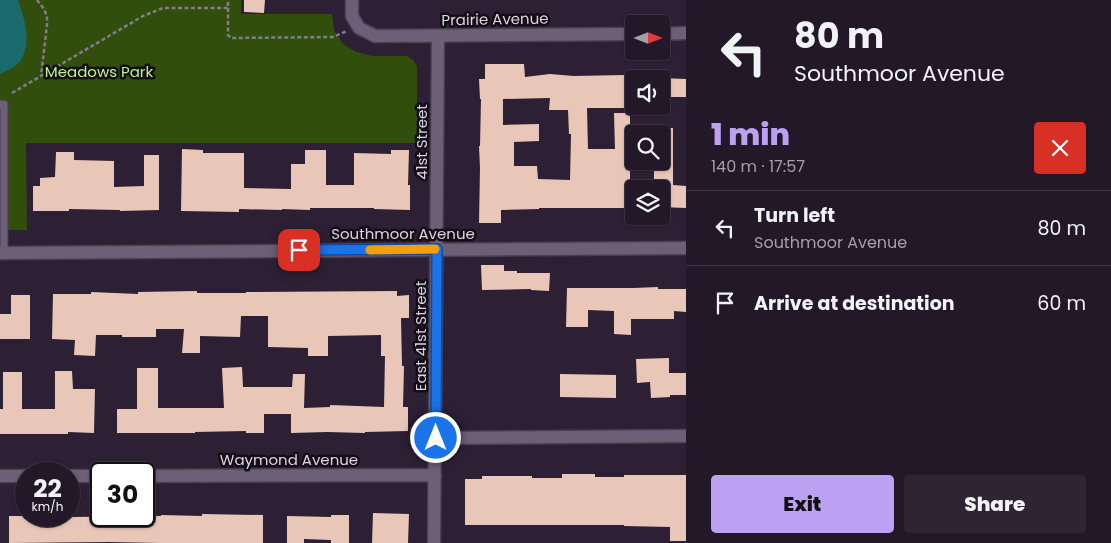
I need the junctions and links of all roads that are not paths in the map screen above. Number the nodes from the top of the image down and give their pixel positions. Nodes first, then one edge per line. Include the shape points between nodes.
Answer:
1 (352, 0) edge
2 (625, 34) edge
3 (670, 34) edge
4 (686, 34) edge
5 (438, 36) junction
6 (0, 104) edge
7 (686, 248) edge
8 (437, 249) junction
9 (2, 253) edge
10 (686, 436) edge
11 (436, 438) junction
12 (435, 475) junction
13 (0, 476) edge
14 (15, 476) edge
15 (155, 476) edge
16 (434, 543) edge

1 - 5 street, Prairie Avenue via 352,16 358,27 375,36
2 - 5 street, Prairie Avenue
3 - 4 street
5 - 8 street, 41st Street
6 - 9 lane via 4,104
7 - 8 street, Southmoor Avenue
8 - 9 street, Southmoor Avenue
8 - 11 street, East 41st Street
10 - 11 street
11 - 12 street, East 41st Street
12 - 15 street, Waymond Avenue
12 - 16 street, East 41st Street
13 - 14 street

